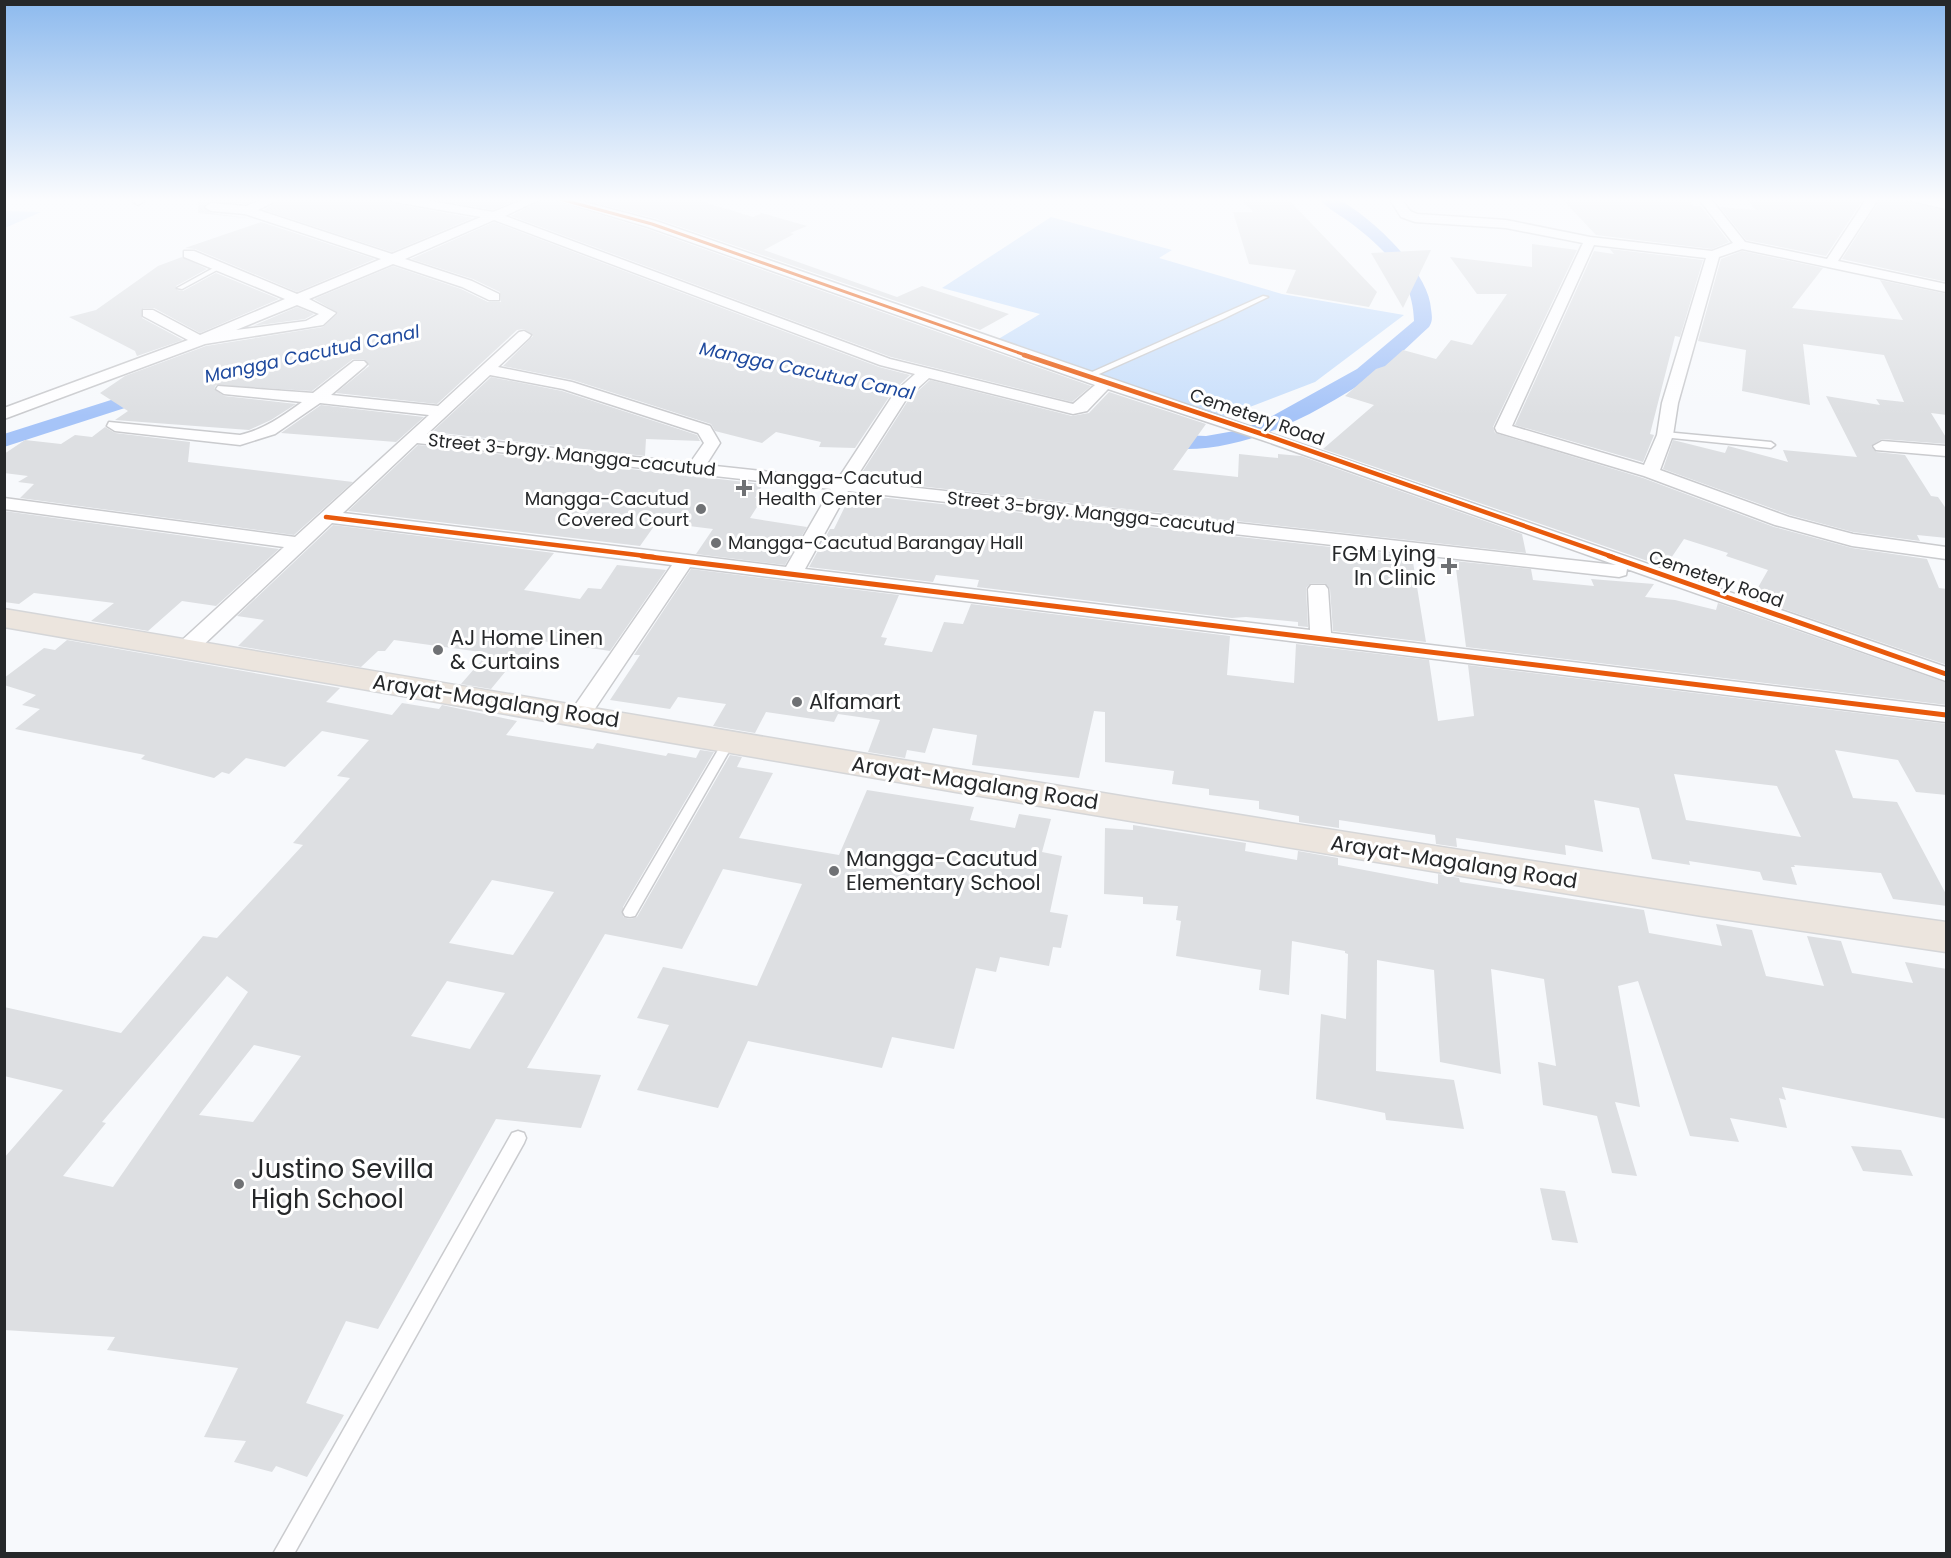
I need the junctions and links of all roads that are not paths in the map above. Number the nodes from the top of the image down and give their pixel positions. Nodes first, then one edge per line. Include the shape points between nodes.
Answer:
1 (212, 271) edge
2 (224, 271) edge
3 (363, 271) edge
4 (426, 271) edge
5 (641, 271) edge
6 (786, 271) edge
7 (1576, 271) edge
8 (1708, 271) edge
9 (1863, 271) edge
10 (180, 288) dead end
11 (1947, 288) edge
12 (494, 297) dead end
13 (1264, 297) dead end
14 (297, 299) junction
15 (148, 313) dead end
16 (524, 335) dead end
17 (199, 340) junction
18 (358, 364) dead end
19 (487, 370) junction
20 (924, 374) junction
21 (1087, 376) junction
22 (1105, 383) junction
23 (224, 389) dead end
24 (315, 398) junction
25 (442, 411) junction
26 (4, 414) edge
27 (115, 426) dead end
28 (1665, 435) junction
29 (414, 438) junction
30 (1771, 445) dead end
31 (1882, 446) dead end
32 (1947, 451) edge
33 (695, 469) junction
34 (1650, 472) junction
35 (843, 485) junction
36 (4, 503) edge
37 (326, 517) junction
38 (298, 543) junction
39 (1947, 553) edge
40 (683, 563) junction
41 (791, 576) junction
42 (1660, 576) junction
43 (1318, 589) dead end
44 (4, 618) edge
45 (1321, 640) junction
46 (188, 647) junction
47 (1947, 674) edge
48 (580, 714) junction
49 (1947, 715) edge
50 (729, 741) junction
51 (630, 912) dead end
52 (1947, 937) edge
53 (518, 1138) dead end
54 (283, 1554) edge

1 - 10 lane
2 - 14 street
3 - 14 street
4 - 12 street
5 - 20 street
6 - 21 street, Cemetery Road
7 - 34 street via 1503,428
8 - 28 street via 1670,403
9 - 11 street
13 - 21 lane via 1220,320
14 - 17 street
14 - 17 street via 329,313 306,325
15 - 17 street
16 - 19 street
17 - 26 street via 109,378
18 - 24 street
19 - 25 street
19 - 33 street via 566,385 704,430 712,443
20 - 22 street via 1073,409 1081,408
20 - 35 street via 906,390
21 - 22 street, Cemetery Road
22 - 42 street, Cemetery Road via 1268,436
23 - 24 street
24 - 25 street
24 - 27 street via 255,439
25 - 29 street
28 - 30 lane
28 - 34 street
29 - 33 street, Street 3-brgy. Mangga-cacutud
29 - 37 street
31 - 32 street
33 - 35 street, Street 3-brgy. Mangga-cacutud
34 - 39 street via 1782,521 1852,540
35 - 41 street
35 - 42 street, Street 3-brgy. Mangga-cacutud
36 - 38 street
37 - 38 street
37 - 40 street
38 - 46 street
40 - 41 street
40 - 48 street
41 - 45 street
42 - 47 street, Cemetery Road
43 - 45 street
44 - 46 main road, Arayat-Magalang Road
45 - 49 street
46 - 48 main road, Arayat-Magalang Road
48 - 50 main road, Arayat-Magalang Road
50 - 51 lane
50 - 52 main road, Arayat-Magalang Road via 1702,902
53 - 54 lane

